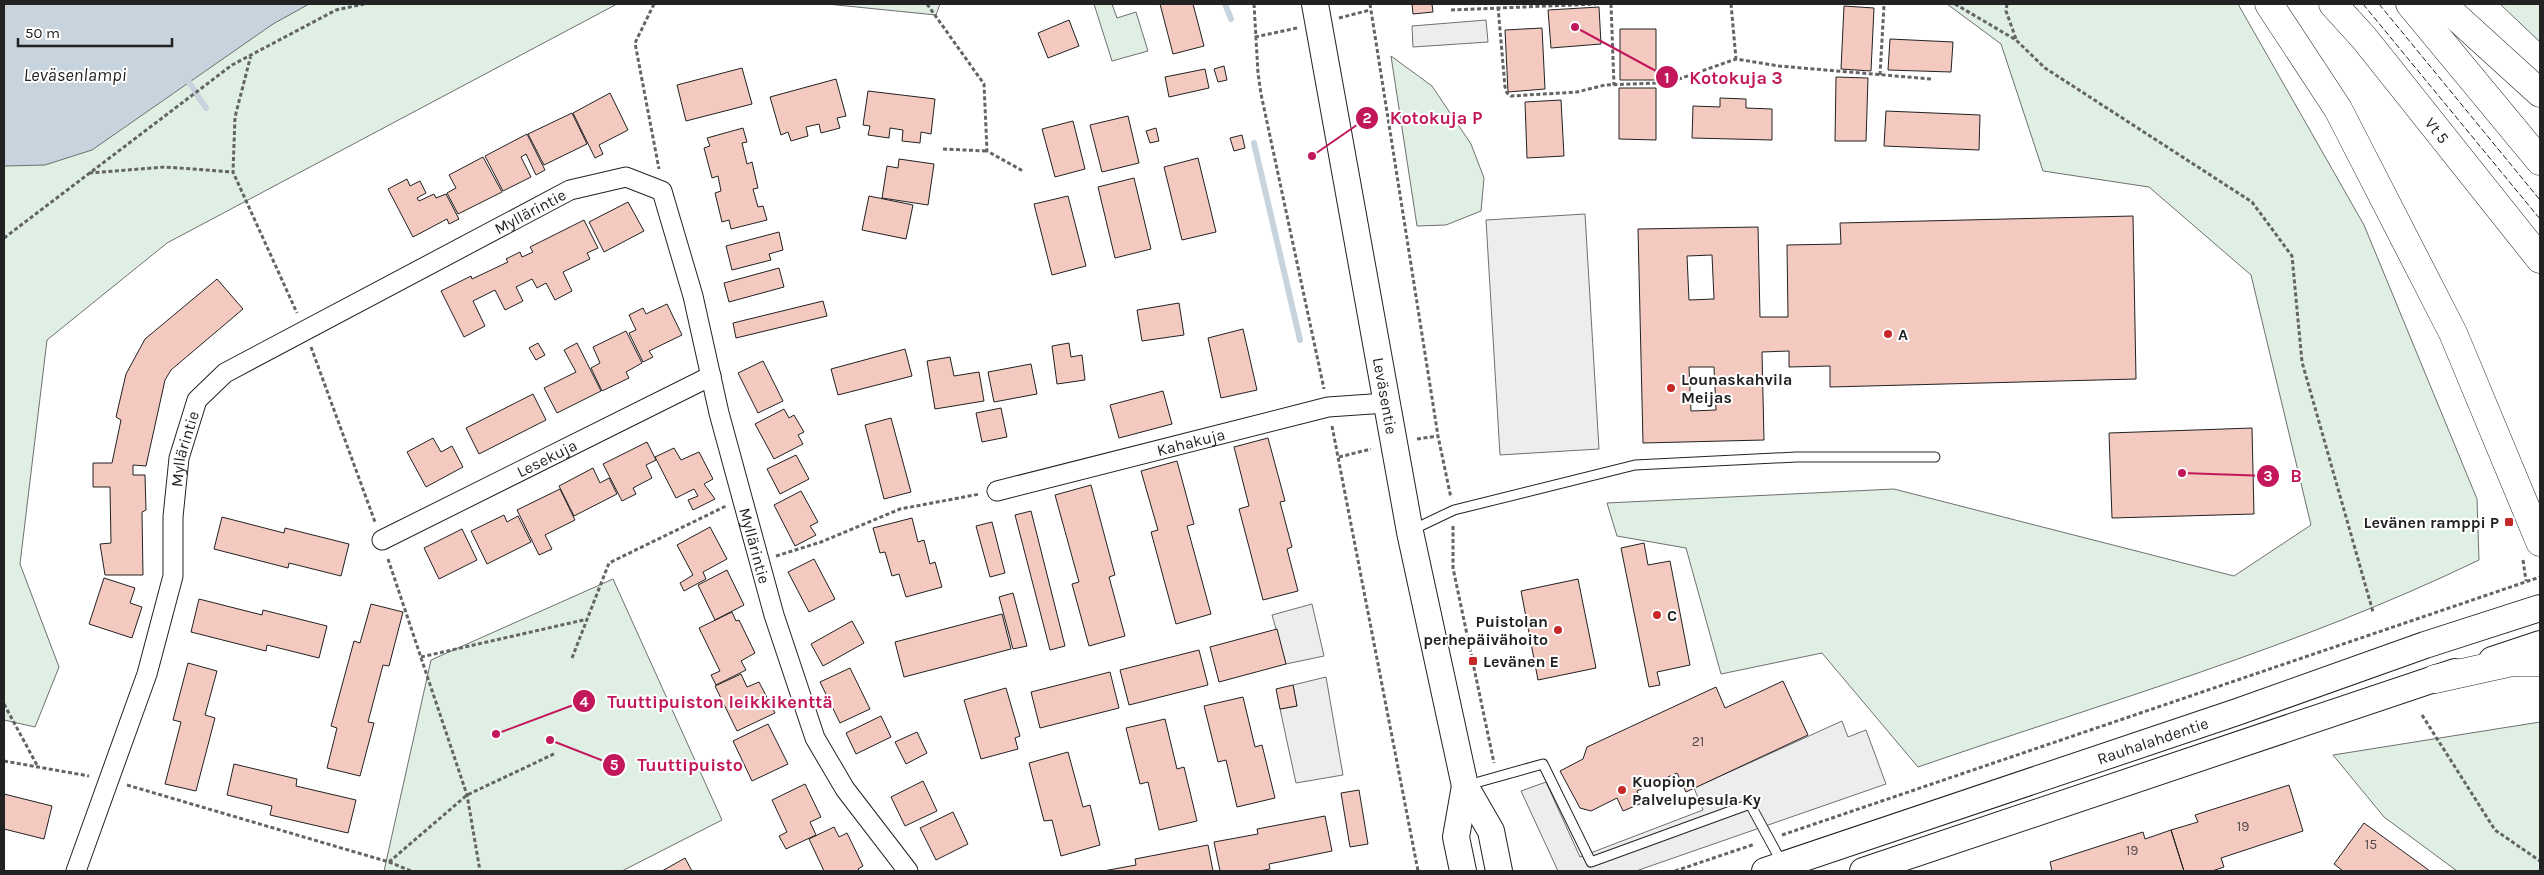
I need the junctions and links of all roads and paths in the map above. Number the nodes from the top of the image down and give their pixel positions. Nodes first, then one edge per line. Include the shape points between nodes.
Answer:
1 (364, 4) edge
2 (654, 4) edge
3 (927, 4) edge
4 (1254, 4) edge
5 (1315, 4) edge
6 (1370, 4) edge
7 (1596, 4) edge
8 (1611, 4) edge
9 (1731, 4) edge
10 (1955, 4) edge
11 (2007, 4) edge
12 (2270, 4) edge
13 (2332, 4) edge
14 (2410, 4) edge
15 (2442, 4) edge
16 (1884, 5) edge
17 (1498, 8) junction
18 (1451, 10) dead end
19 (2016, 40) junction
20 (250, 55) junction
21 (1736, 59) junction
22 (1880, 75) junction
23 (1931, 79) dead end
24 (1614, 85) junction
25 (2540, 93) edge
26 (943, 148) dead end
27 (987, 151) junction
28 (2540, 161) edge
29 (1023, 171) dead end
30 (233, 172) junction
31 (89, 173) junction
32 (662, 191) junction
33 (4, 238) edge
34 (2540, 259) edge
35 (305, 329) junction
36 (711, 376) junction
37 (1386, 402) junction
38 (1328, 407) junction
39 (1935, 457) dead end
40 (997, 491) joint
41 (742, 498) junction
42 (1454, 510) junction
43 (1410, 532) junction
44 (382, 540) junction
45 (2540, 542) edge
46 (759, 562) junction
47 (2540, 577) edge
48 (2540, 608) edge
49 (2373, 612) dead end
50 (588, 619) junction
51 (2540, 644) edge
52 (421, 657) junction
53 (572, 658) dead end
54 (2540, 662) edge
55 (2435, 679) junction
56 (4, 704) edge
57 (2422, 715) dead end
58 (556, 753) dead end
59 (4, 761) edge
60 (39, 767) junction
61 (1498, 778) junction
62 (109, 780) junction
63 (1465, 786) junction
64 (467, 794) junction
65 (1768, 840) junction
66 (2540, 861) edge
67 (389, 862) junction
68 (1774, 868) edge
69 (76, 871) edge
70 (411, 871) edge
71 (480, 871) edge
72 (908, 871) edge
73 (1418, 871) edge
74 (1463, 871) edge
75 (1499, 871) edge
76 (1675, 871) edge
77 (1863, 871) edge

1 - 20 path via 336,10
2 - 32 path via 635,42
3 - 27 path via 984,84
4 - 38 path via 1261,94
5 - 37 main road, Leväsentie
6 - 42 path via 1438,436
7 - 17 path
8 - 24 path
9 - 21 path
10 - 19 path
11 - 19 path via 2006,11
12 - 45 highway via 2338,109 2453,333
13 - 34 highway, Vt 5 via 2364,38
14 - 28 highway
15 - 25 highway
16 - 22 path
17 - 18 path
17 - 24 path via 1507,93 1520,97
19 - 49 path via 2045,68 2252,202 2292,256 2302,362
20 - 30 path via 235,117
20 - 31 path via 232,65
21 - 22 path
21 - 24 path via 1679,79
22 - 23 path
26 - 27 path
27 - 29 path
30 - 31 path via 165,167
30 - 35 path
31 - 33 path
32 - 35 street, Myllärintie via 626,176 570,190
32 - 36 street, Myllärintie via 693,296
35 - 44 path
35 - 62 street, Myllärintie via 225,373 197,400 179,458 173,517 173,576 147,674
36 - 41 street, Myllärintie
36 - 44 street, Lesekuja
37 - 38 street, Kahakuja
37 - 43 main road, Leväsentie
38 - 40 street, Kahakuja
38 - 73 path
39 - 42 lane via 1796,457 1635,465
40 - 46 path via 900,509 821,542
41 - 46 street, Myllärintie
41 - 50 path via 609,563
42 - 43 lane
42 - 61 path via 1453,568
43 - 63 main road, Leväsentie
44 - 52 path
46 - 72 street, Myllärintie via 815,738 845,789
47 - 65 path
48 - 68 main road, Rauhalahdentie via 2424,644 2228,716
50 - 52 path
50 - 53 path
51 - 55 main road, Rauhalahdentie
52 - 64 path
54 - 55 highway via 2512,662
55 - 77 main road, Rauhalahdentie
56 - 60 path
57 - 66 path via 2495,830
58 - 64 path
59 - 60 path
60 - 62 path
61 - 63 lane
61 - 65 lane via 1543,764 1591,862 1750,804
62 - 67 path
62 - 69 street, Myllärintie
63 - 74 main road, Leväsentie via 1456,837
63 - 75 main road, Leväsentie via 1491,831
64 - 67 path
64 - 71 path
65 - 68 lane
65 - 76 path
67 - 70 path

